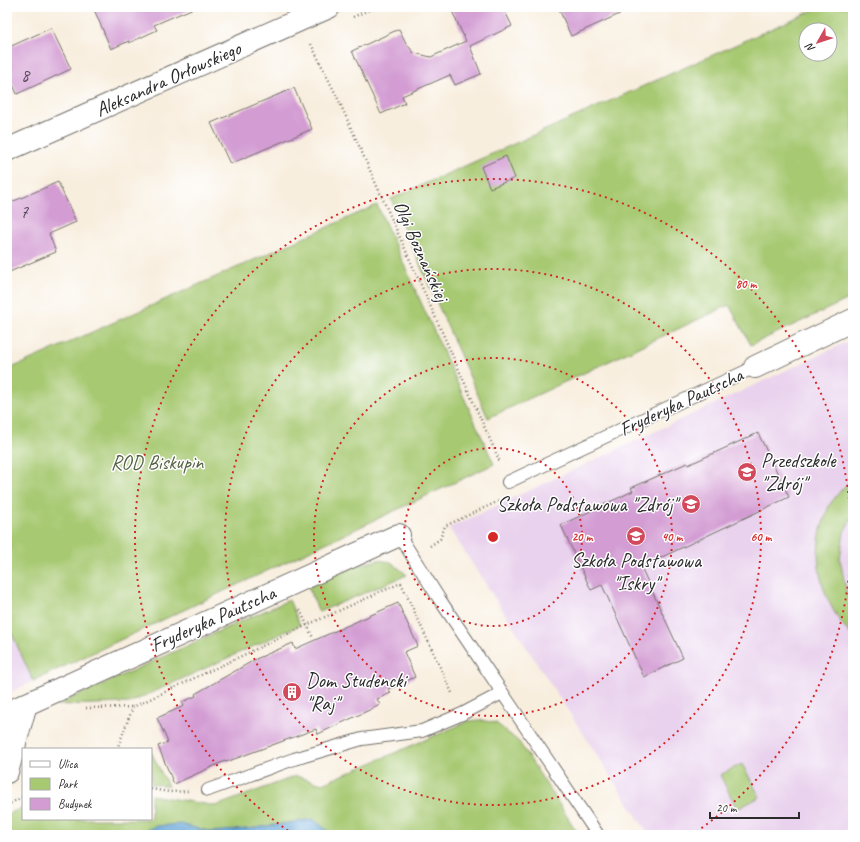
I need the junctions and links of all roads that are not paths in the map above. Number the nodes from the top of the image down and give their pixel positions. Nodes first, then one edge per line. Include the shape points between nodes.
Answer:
1 (329, 7) edge
2 (7, 150) edge
3 (853, 320) edge
4 (755, 367) joint
5 (508, 482) road end
6 (399, 535) joint
7 (502, 693) junction
8 (17, 709) edge
9 (7, 772) edge
10 (208, 790) road end
11 (598, 835) edge

1 - 2 street, Aleksandra Orłowskiego
3 - 4 street, Fryderyka Pautscha
4 - 5 lane, Fryderyka Pautscha
6 - 7 lane
6 - 8 street, Fryderyka Pautscha
7 - 10 lane via 422,731 362,739 294,759
7 - 11 lane
8 - 9 street, Fryderyka Pautscha

